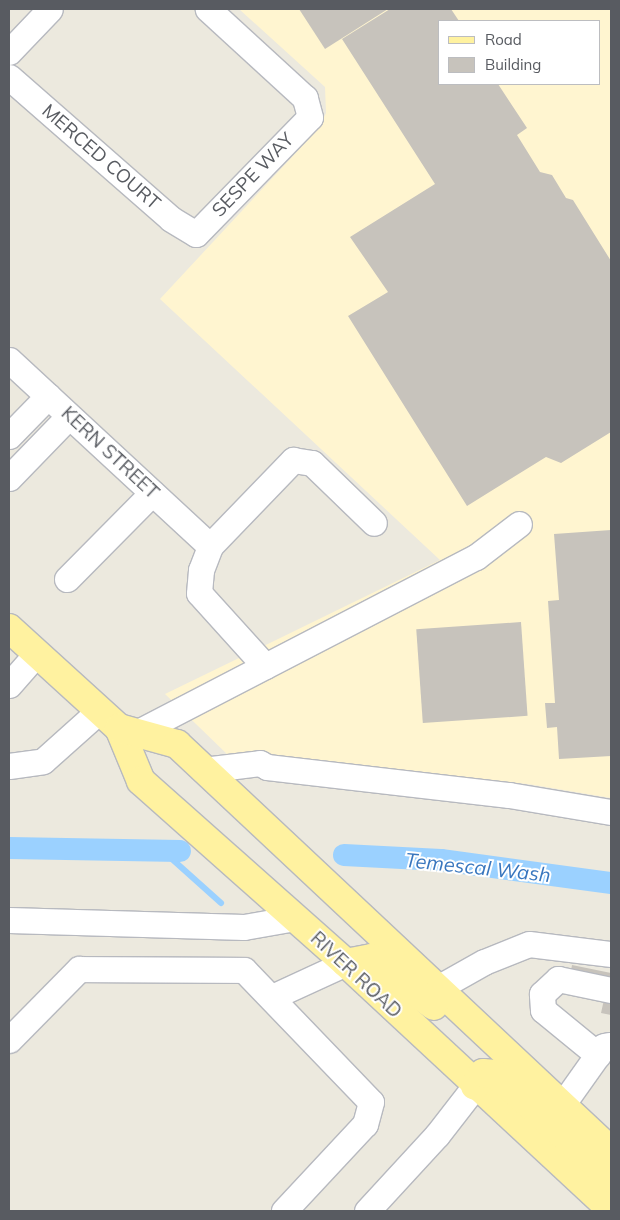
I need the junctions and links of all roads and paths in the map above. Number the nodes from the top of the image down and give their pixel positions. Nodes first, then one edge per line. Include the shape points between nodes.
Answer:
1 (50, 9) edge
2 (208, 9) edge
3 (9, 52) edge
4 (9, 76) edge
5 (196, 234) joint
6 (9, 360) edge
7 (48, 396) junction
8 (69, 416) junction
9 (9, 436) edge
10 (9, 478) edge
11 (152, 493) junction
12 (374, 523) dead end
13 (519, 524) dead end
14 (210, 546) junction
15 (67, 579) dead end
16 (9, 628) edge
17 (37, 653) junction
18 (264, 666) junction
19 (9, 685) edge
20 (119, 724) junction
21 (9, 766) edge
22 (206, 773) junction
23 (611, 812) edge
24 (9, 920) edge
25 (304, 926) junction
26 (611, 954) edge
27 (346, 963) junction
28 (436, 989) junction
29 (611, 990) edge
30 (272, 997) junction
31 (464, 1015) junction
32 (9, 1040) edge
33 (605, 1050) edge
34 (475, 1086) junction
35 (562, 1105) junction
36 (611, 1151) edge
37 (611, 1178) edge
38 (611, 1209) edge
39 (284, 1211) edge
40 (367, 1211) edge

1 - 3 street
2 - 5 street, SESPE WAY via 305,98 310,117
4 - 5 street, MERCED COURT via 171,219
6 - 7 street, KERN STREET
7 - 8 street, KERN STREET
7 - 9 street
8 - 10 street
8 - 11 street, KERN STREET
11 - 14 street, KERN STREET
11 - 15 street
12 - 14 street via 312,463 293,460
13 - 18 street via 476,557
14 - 18 street via 201,570 199,593
16 - 17 main road, RIVER ROAD
17 - 19 street
17 - 20 main road, RIVER ROAD
18 - 20 street
20 - 21 street via 43,761
20 - 22 main road, RIVER ROAD via 177,744
20 - 25 main road, RIVER ROAD via 141,781
22 - 23 street via 260,763 267,767 509,795
22 - 28 main road, RIVER ROAD via 376,929
24 - 25 street
25 - 27 main road, RIVER ROAD
26 - 28 street via 530,944 484,962
27 - 30 street
27 - 31 main road via 371,958 427,1003
27 - 34 main road, RIVER ROAD
28 - 31 main road, RIVER ROAD
29 - 33 street via 558,979 542,994 543,1010
30 - 32 street via 244,970 79,969
30 - 39 street via 370,1102 365,1124
31 - 35 main road, RIVER ROAD
33 - 35 street
34 - 37 main road via 484,1073 495,1074
34 - 38 main road, RIVER ROAD
34 - 40 street via 437,1135
35 - 36 main road, RIVER ROAD

